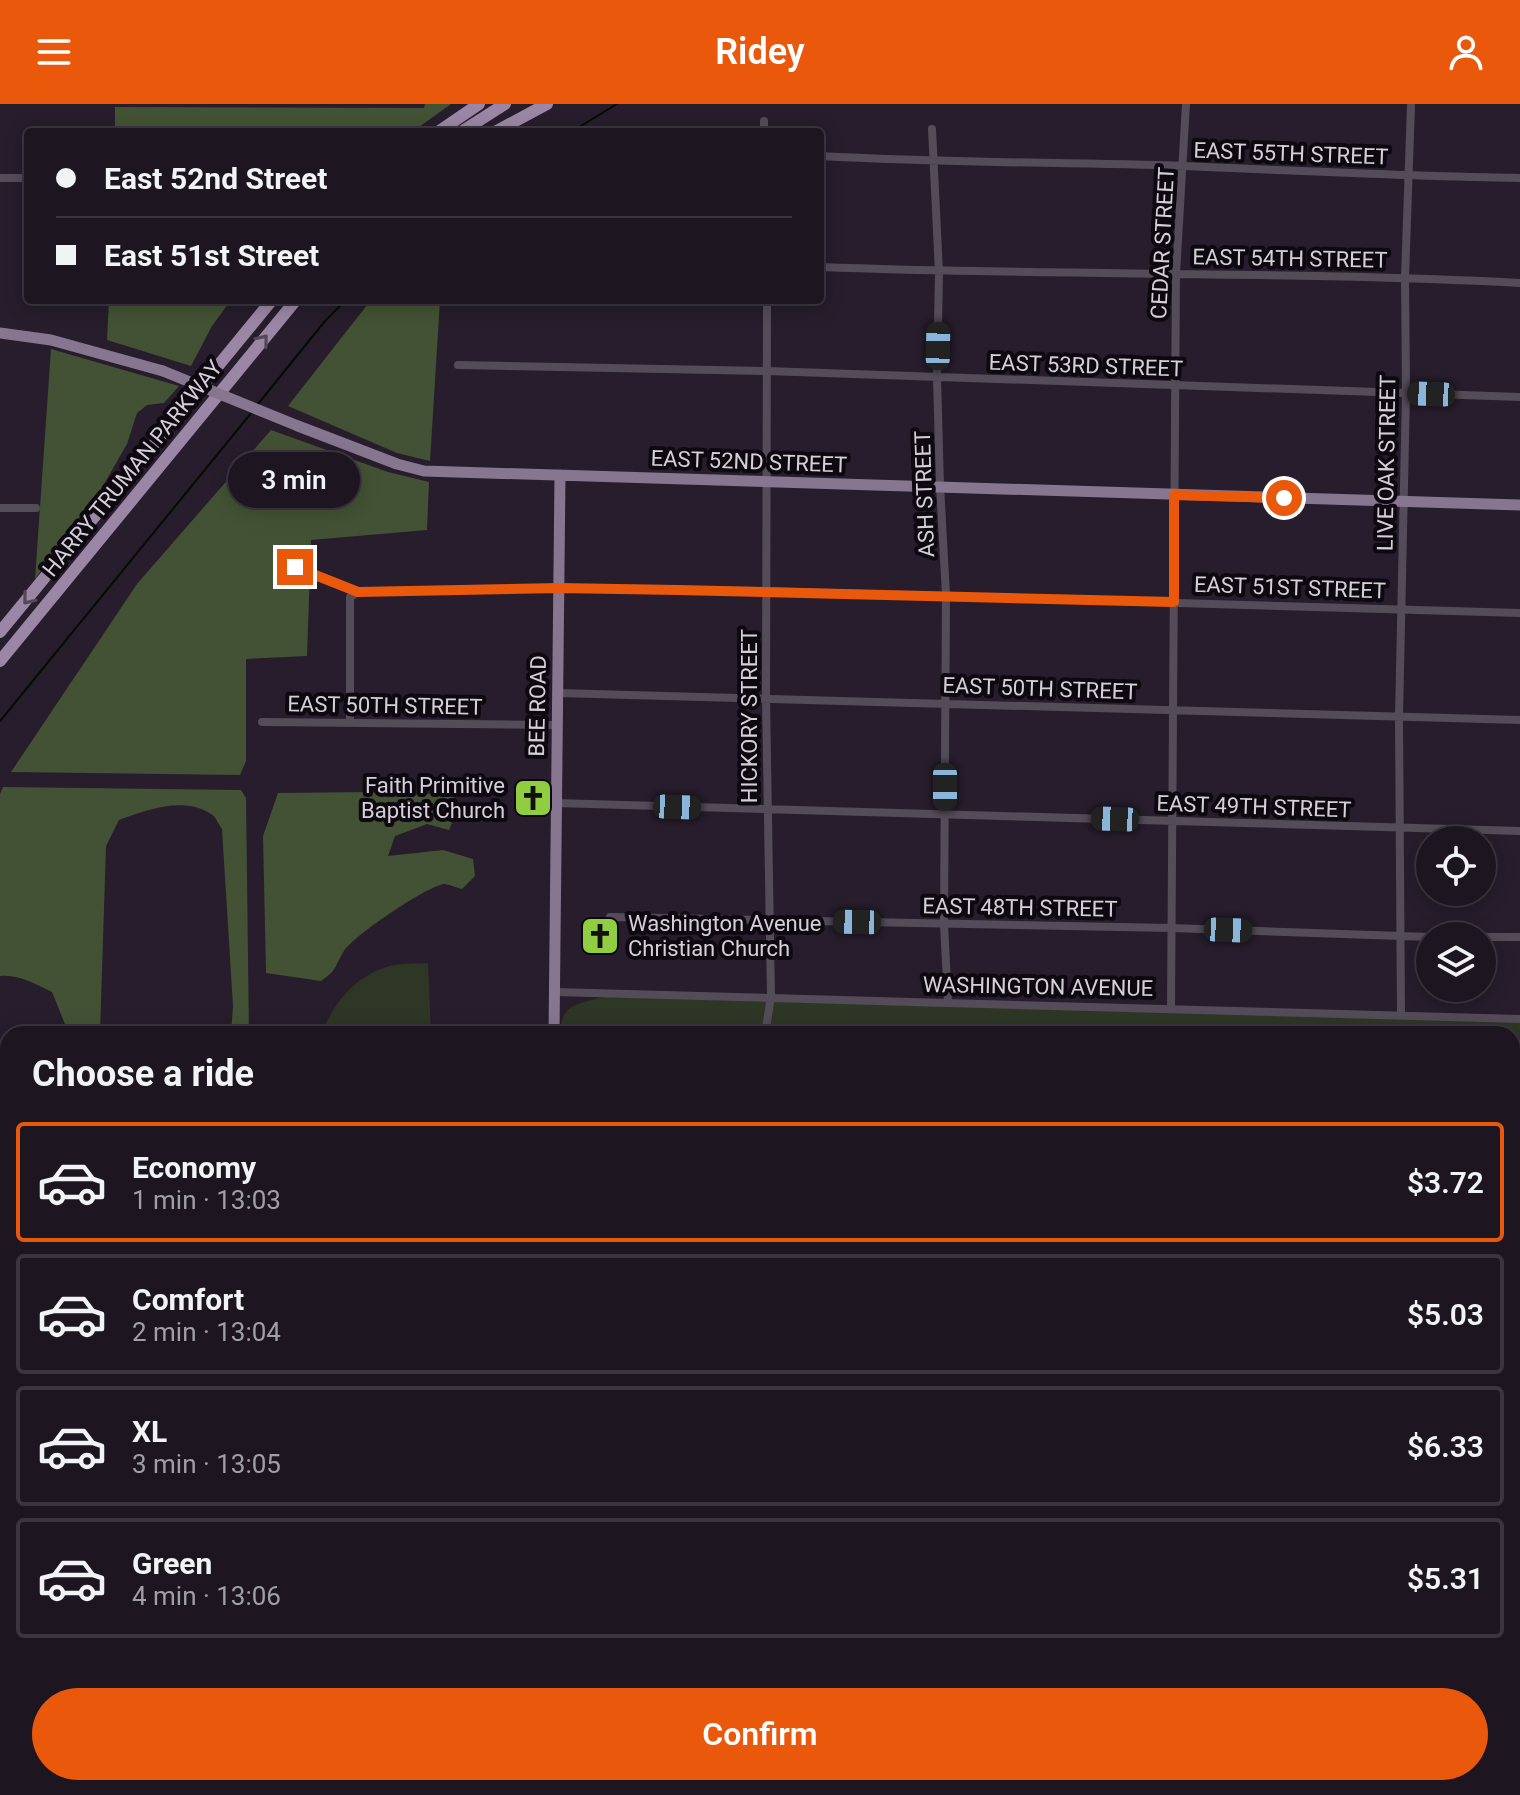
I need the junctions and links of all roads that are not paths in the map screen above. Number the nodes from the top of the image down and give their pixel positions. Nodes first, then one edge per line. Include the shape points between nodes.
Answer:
1 (479, 104) edge
2 (505, 104) edge
3 (539, 104) edge
4 (547, 104) edge
5 (1186, 104) edge
6 (1411, 106) dead end
7 (764, 121) dead end
8 (444, 128) edge
9 (467, 128) edge
10 (501, 128) edge
11 (502, 128) edge
12 (764, 128) edge
13 (932, 129) dead end
14 (824, 156) edge
15 (932, 162) junction
16 (1183, 166) junction
17 (1409, 176) junction
18 (0, 178) edge
19 (24, 178) edge
20 (1520, 178) edge
21 (824, 267) edge
22 (939, 272) junction
23 (1176, 274) junction
24 (1405, 277) junction
25 (1520, 283) edge
26 (269, 304) edge
27 (293, 304) edge
28 (767, 304) edge
29 (0, 333) edge
30 (458, 365) dead end
31 (767, 371) junction
32 (937, 378) junction
33 (1176, 386) junction
34 (1406, 393) junction
35 (1520, 397) edge
36 (560, 475) junction
37 (766, 482) junction
38 (940, 485) junction
39 (1174, 495) junction
40 (1402, 502) junction
41 (1520, 505) edge
42 (0, 508) edge
43 (36, 508) dead end
44 (89, 552) junction
45 (295, 567) dead end
46 (559, 588) junction
47 (767, 591) junction
48 (358, 592) junction
49 (946, 595) junction
50 (1174, 602) junction
51 (1401, 609) junction
52 (1520, 613) edge
53 (0, 632) edge
54 (0, 661) edge
55 (0, 668) edge
56 (558, 693) junction
57 (766, 699) junction
58 (945, 703) junction
59 (1173, 710) junction
60 (1399, 717) junction
61 (1520, 720) edge
62 (262, 722) dead end
63 (350, 723) junction
64 (555, 725) junction
65 (555, 803) junction
66 (768, 810) junction
67 (945, 814) junction
68 (1172, 821) junction
69 (1400, 828) junction
70 (1520, 831) edge
71 (610, 917) dead end
72 (770, 920) junction
73 (944, 924) junction
74 (1171, 928) junction
75 (1399, 937) junction
76 (1416, 937) edge
77 (1496, 937) edge
78 (1520, 937) edge
79 (555, 992) junction
80 (771, 997) junction
81 (948, 1002) junction
82 (1171, 1007) junction
83 (1401, 1014) junction
84 (1520, 1019) edge
85 (554, 1026) edge
86 (766, 1026) edge

1 - 8 highway
2 - 9 highway
3 - 10 highway
4 - 11 highway
5 - 16 street, CEDAR STREET
6 - 17 street, LIVE OAK STREET
7 - 12 street
13 - 15 street, ASH STREET
14 - 15 street, EAST 55TH STREET
15 - 16 street, EAST 55TH STREET
15 - 22 street, ASH STREET
16 - 17 street, EAST 55TH STREET
16 - 23 street, CEDAR STREET
17 - 20 street, EAST 55TH STREET
17 - 24 street, LIVE OAK STREET
18 - 19 street
21 - 22 street, EAST 54TH STREET
22 - 23 street, EAST 54TH STREET
22 - 32 street, ASH STREET
23 - 24 street, EAST 54TH STREET
23 - 33 street, CEDAR STREET
24 - 25 street, EAST 54TH STREET
24 - 34 street, LIVE OAK STREET
26 -> 53 highway, HARRY TRUMAN PARKWAY
44 -> 27 highway, HARRY TRUMAN PARKWAY
28 - 31 street, HICKORY STREET
29 - 36 main road, EAST 52ND STREET, bridge via 51,340 163,371 424,471
30 - 31 street, EAST 53RD STREET
31 - 32 street, EAST 53RD STREET
31 - 37 street, HICKORY STREET
32 - 33 street, EAST 53RD STREET
32 - 38 street, ASH STREET
33 - 34 street, EAST 53RD STREET
33 - 39 street, CEDAR STREET
34 - 35 street, EAST 53RD STREET
34 - 40 street, LIVE OAK STREET
36 - 37 main road, EAST 52ND STREET
36 - 46 main road, BEE ROAD
37 - 38 main road, EAST 52ND STREET
37 - 47 street, HICKORY STREET
38 - 39 main road, EAST 52ND STREET
38 - 49 street, ASH STREET
39 - 40 main road, EAST 52ND STREET
39 - 50 street, CEDAR STREET
40 - 41 main road, EAST 52ND STREET
40 - 51 street, LIVE OAK STREET
42 - 43 street
44 - 54 highway, HARRY TRUMAN PARKWAY
44 - 55 highway
45 - 48 street, EAST 51ST STREET
46 - 47 street, EAST 51ST STREET
46 - 48 street, EAST 51ST STREET
46 - 56 main road, BEE ROAD
47 - 49 street, EAST 51ST STREET
47 - 57 street, HICKORY STREET
48 - 63 street via 350,597
49 - 50 street, EAST 51ST STREET
49 - 58 street, ASH STREET
50 - 51 street, EAST 51ST STREET
50 - 59 street, CEDAR STREET
51 - 52 street, EAST 51ST STREET
51 - 60 street, LIVE OAK STREET
56 - 57 street, EAST 50TH STREET
56 - 64 main road, BEE ROAD
57 - 58 street, EAST 50TH STREET
57 - 66 street, HICKORY STREET
58 - 59 street, EAST 50TH STREET
58 - 67 street, ASH STREET
59 - 60 street, EAST 50TH STREET
59 - 68 street, CEDAR STREET
60 - 61 street, EAST 50TH STREET
60 - 69 street, LIVE OAK STREET
62 - 63 street, EAST 50TH STREET
63 - 64 street, EAST 50TH STREET
64 - 65 main road, BEE ROAD
65 - 66 street, EAST 49TH STREET
65 - 79 main road, BEE ROAD
66 - 67 street, EAST 49TH STREET
66 - 72 street, HICKORY STREET
67 - 68 street, EAST 49TH STREET
67 - 73 street, ASH STREET
68 - 69 street, EAST 49TH STREET
68 - 74 street, CEDAR STREET
69 - 70 street, EAST 49TH STREET
69 - 75 street, LIVE OAK STREET
71 - 72 street, EAST 48TH STREET
72 - 73 street, EAST 48TH STREET
72 - 80 street, HICKORY STREET
73 - 74 street, EAST 48TH STREET
73 - 81 street, ASH STREET
74 - 75 street, EAST 48TH STREET
74 - 82 street, CEDAR STREET
75 - 76 street, EAST 48TH STREET
75 - 83 street, LIVE OAK STREET
77 - 78 street
79 - 80 street, WASHINGTON AVENUE
79 - 85 main road, BEE ROAD
80 - 81 street, WASHINGTON AVENUE
80 - 86 street, HICKORY STREET
81 - 82 street, WASHINGTON AVENUE
82 - 83 street, WASHINGTON AVENUE
83 - 84 street, WASHINGTON AVENUE

